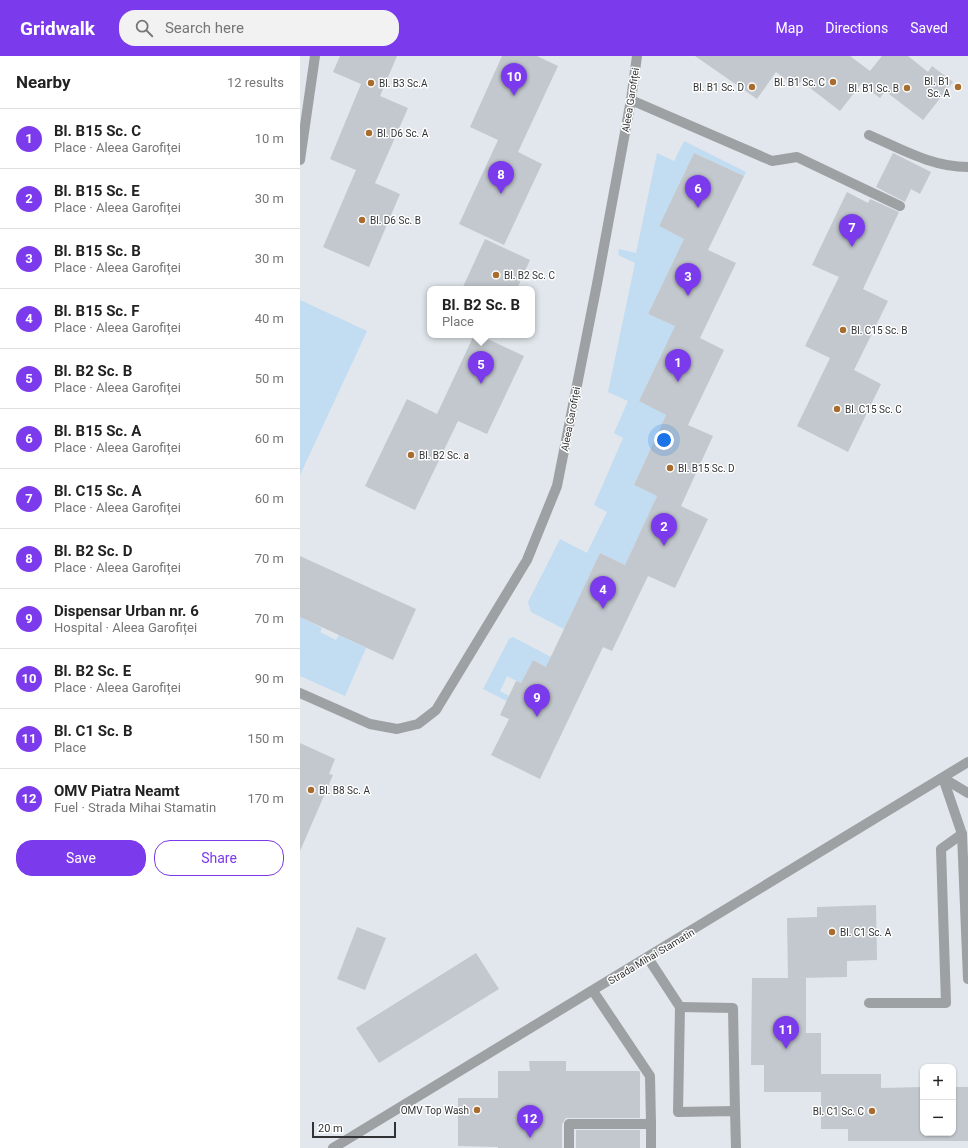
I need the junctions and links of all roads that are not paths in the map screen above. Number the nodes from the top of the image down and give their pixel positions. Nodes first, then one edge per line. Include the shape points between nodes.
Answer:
1 (315, 56) edge
2 (637, 56) edge
3 (631, 100) junction
4 (869, 135) dead end
5 (300, 160) edge
6 (968, 167) edge
7 (900, 206) dead end
8 (300, 693) edge
9 (968, 762) edge
10 (943, 778) junction
11 (968, 793) edge
12 (962, 834) junction
13 (648, 958) junction
14 (968, 979) edge
15 (593, 991) junction
16 (869, 1003) dead end
17 (680, 1007) junction
18 (735, 1111) junction
19 (651, 1124) junction
20 (333, 1148) edge
21 (569, 1148) edge
22 (651, 1148) edge
23 (736, 1148) edge

1 - 5 street
2 - 3 street, Aleea Garofiței
3 - 7 street via 772,161 797,157
3 - 8 street, Aleea Garofiței via 598,284 557,486 527,560 436,710 418,724 397,729 370,724
4 - 6 street via 932,162
9 - 10 street, Strada Mihai Stamatin
10 - 11 street
10 - 12 street
10 - 13 street, Strada Mihai Stamatin
12 - 14 street
12 - 16 street via 941,850 946,1003
13 - 15 street, Strada Mihai Stamatin
13 - 17 street
15 - 19 street via 650,1076
15 - 20 street, Strada Mihai Stamatin
17 - 18 street via 733,1008
17 - 18 street via 678,1112
18 - 23 street
19 - 21 street via 569,1124
19 - 22 street

